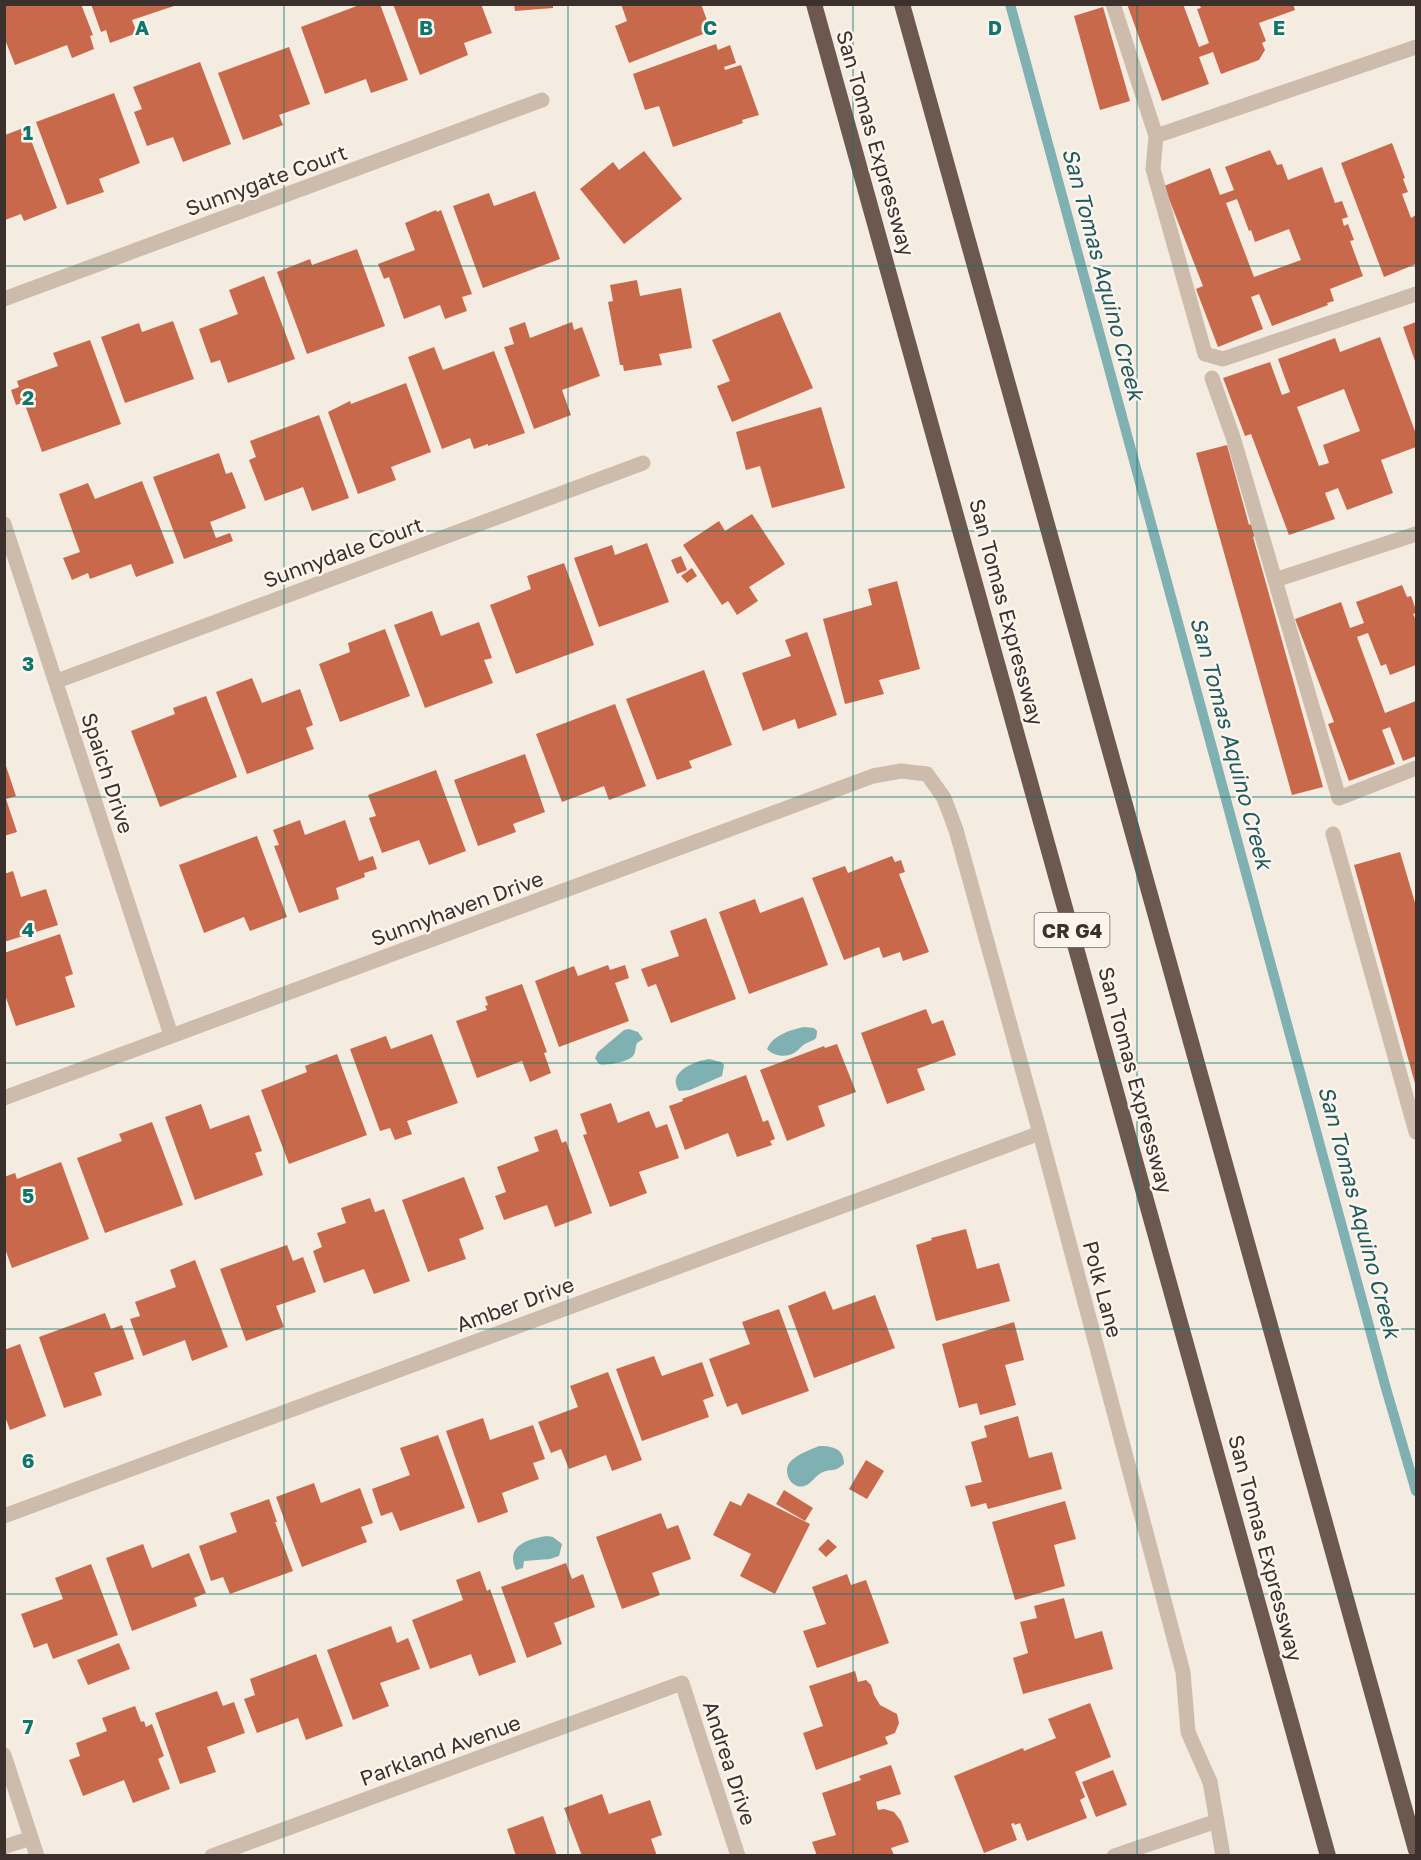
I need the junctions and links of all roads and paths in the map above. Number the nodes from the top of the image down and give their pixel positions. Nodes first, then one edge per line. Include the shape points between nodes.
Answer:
1 (814, 4) edge
2 (902, 4) edge
3 (1113, 4) edge
4 (1416, 46) edge
5 (542, 100) dead end
6 (1156, 136) junction
7 (1416, 294) edge
8 (4, 299) edge
9 (1212, 378) dead end
10 (643, 464) dead end
11 (4, 524) edge
12 (1416, 534) edge
13 (1275, 580) junction
14 (57, 681) junction
15 (1416, 768) edge
16 (927, 774) joint
17 (1333, 834) dead end
18 (171, 1035) junction
19 (4, 1098) edge
20 (1040, 1132) junction
21 (1416, 1132) edge
22 (4, 1515) edge
23 (682, 1683) joint
24 (4, 1755) edge
25 (1217, 1821) junction
26 (31, 1838) junction
27 (4, 1847) edge
28 (1416, 1850) edge
29 (37, 1856) edge
30 (212, 1856) edge
31 (738, 1856) edge
32 (1114, 1856) edge
33 (1223, 1856) edge
34 (1328, 1856) edge

1 - 34 highway, San Tomas Expressway / CR G4
2 - 28 highway
3 - 6 street
4 - 6 street
5 - 8 street, Sunnygate Court
6 - 7 street via 1153,169 1205,354 1223,359
9 - 13 street
10 - 14 street, Sunnydale Court
11 - 14 street, Spaich Drive
12 - 13 street
13 - 15 street via 1339,798
14 - 18 street, Spaich Drive
16 - 18 street, Sunnyhaven Drive via 901,771 873,776
16 - 20 street, Polk Lane via 944,798 956,830
17 - 21 street
18 - 19 street, Sunnyhaven Drive
20 - 22 street, Amber Drive
20 - 25 street, Polk Lane via 1183,1672 1188,1732 1210,1782
23 - 30 street, Parkland Avenue
23 - 31 street, Andrea Drive
24 - 26 street
25 - 32 street
25 - 33 street, Polk Lane
26 - 27 street
26 - 29 street

